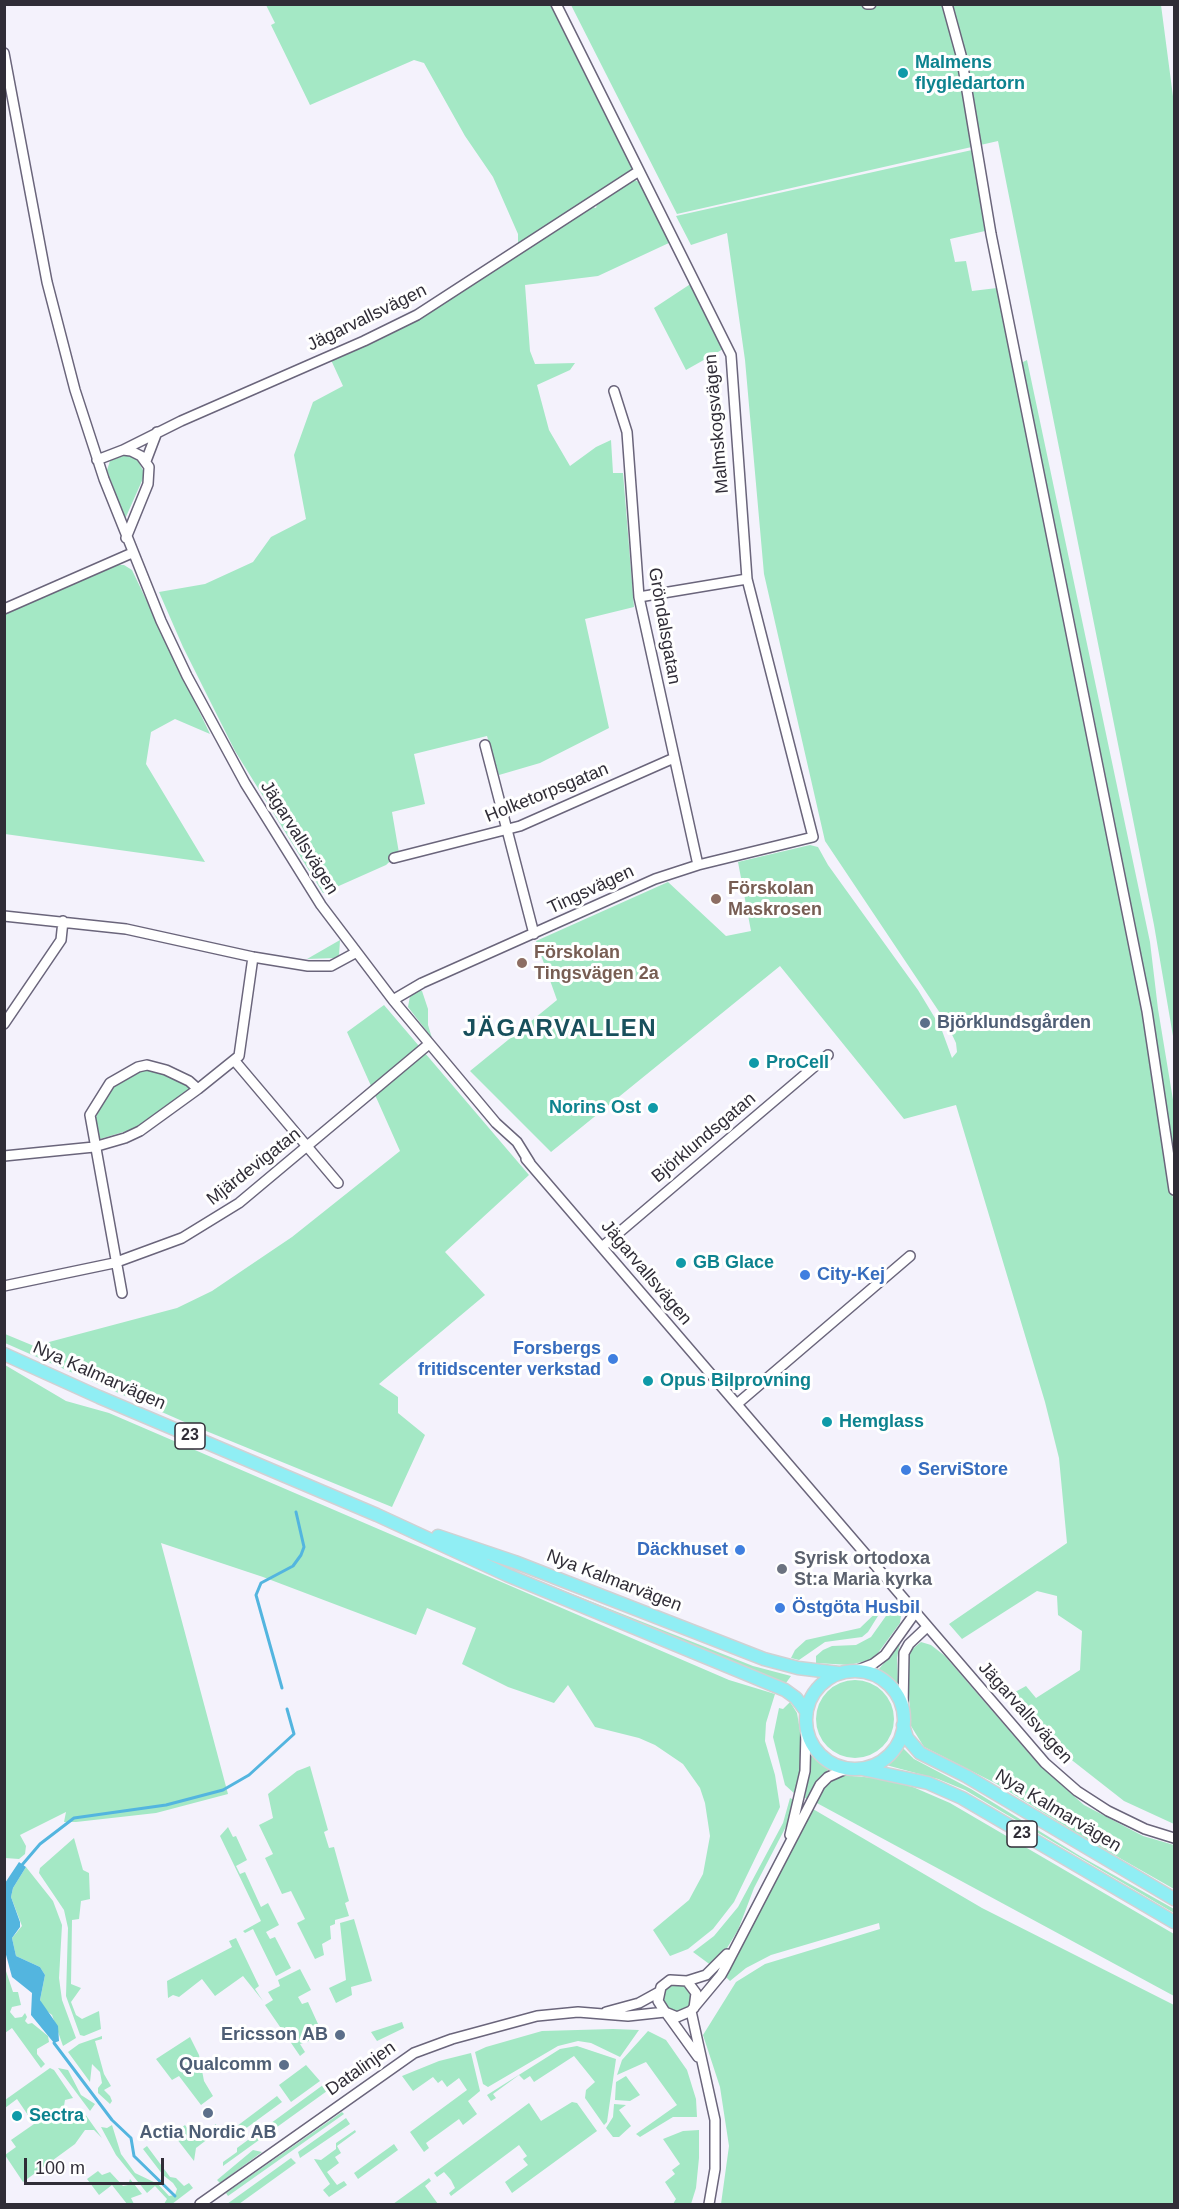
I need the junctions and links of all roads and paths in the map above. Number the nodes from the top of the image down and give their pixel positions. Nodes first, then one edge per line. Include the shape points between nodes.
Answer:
1 (556, 4) edge
2 (947, 4) edge
3 (4, 53) edge
4 (639, 171) junction
5 (614, 391) dead end
6 (157, 432) junction
7 (123, 450) junction
8 (97, 460) junction
9 (146, 461) junction
10 (126, 538) junction
11 (132, 553) junction
12 (747, 579) junction
13 (639, 597) junction
14 (4, 609) edge
15 (485, 745) dead end
16 (674, 758) junction
17 (507, 831) junction
18 (813, 837) joint
19 (394, 858) dead end
20 (698, 865) junction
21 (4, 916) edge
22 (63, 921) junction
23 (534, 934) junction
24 (355, 952) junction
25 (253, 957) junction
26 (393, 1000) junction
27 (4, 1024) edge
28 (429, 1044) junction
29 (828, 1055) dead end
30 (234, 1060) junction
31 (198, 1089) junction
32 (94, 1147) junction
33 (307, 1147) junction
34 (4, 1156) edge
35 (338, 1183) dead end
36 (1174, 1190) edge
37 (602, 1247) junction
38 (910, 1256) dead end
39 (114, 1263) junction
40 (4, 1286) edge
41 (122, 1293) dead end
42 (4, 1354) edge
43 (737, 1404) junction
44 (377, 1515) junction
45 (915, 1613) junction
46 (927, 1627) junction
47 (855, 1671) junction
48 (839, 1673) junction
49 (903, 1709) junction
50 (806, 1712) junction
51 (903, 1725) junction
52 (806, 1731) junction
53 (846, 1769) junction
54 (862, 1769) junction
55 (1174, 1838) edge
56 (786, 1849) junction
57 (1174, 1899) edge
58 (1174, 1922) edge
59 (740, 1938) junction
60 (687, 1981) junction
61 (659, 1992) junction
62 (693, 2009) junction
63 (602, 2013) junction
64 (666, 2013) junction
65 (704, 2069) junction
66 (200, 2205) edge
67 (709, 2205) edge

1 - 4 street, Malmskogsvägen
2 - 36 street via 961,54 991,234 1147,1011
3 - 8 street via 46,282
4 - 6 street, Jägarvallsvägen via 417,315
4 - 12 street, Malmskogsvägen via 731,355
5 - 13 street, Gröndalsgatan via 627,432
6 - 7 street, Jägarvallsvägen
6 - 9 street
7 - 8 street, Jägarvallsvägen
7 - 9 street
8 - 10 street, Jägarvallsvägen
9 - 10 street via 148,484
10 - 11 street, Jägarvallsvägen
11 - 14 street
11 - 24 street, Jägarvallsvägen via 187,676 245,783 299,872
12 - 13 street
12 - 18 street, Malmskogsvägen
13 - 16 street, Gröndalsgatan
15 - 17 street
16 - 17 street, Holketorpsgatan
16 - 20 street, Gröndalsgatan
17 - 19 street, Holketorpsgatan
17 - 23 street
18 - 20 street, Tingsvägen
20 - 23 street, Tingsvägen via 655,879
21 - 22 street
22 - 25 street via 126,928
22 - 27 street via 61,940
23 - 26 street, Tingsvägen via 422,983
24 - 25 street via 337,964 321,966
24 - 26 street, Jägarvallsvägen
25 - 30 street via 239,1056
26 - 28 street, Jägarvallsvägen
28 - 33 street, Mjärdevigatan
28 - 37 street, Jägarvallsvägen via 517,1142 530,1163
29 - 37 street, Björklundsgatan
30 - 31 street
30 - 33 street
31 - 32 street via 140,1131
31 - 32 street via 166,1070 138,1067 110,1083 90,1115
32 - 34 street
32 - 39 street
33 - 35 street
33 - 39 street, Mjärdevigatan via 235,1207 182,1238
37 - 43 street, Jägarvallsvägen
38 - 43 street
39 - 40 street, Mjärdevigatan
39 - 41 street
42 - 44 main road, Nya Kalmarvägen / 23
43 - 45 street, Jägarvallsvägen
44 - 48 main road, Nya Kalmarvägen / 23 via 515,1562 764,1659
44 - 50 main road, Nya Kalmarvägen / 23 via 507,1575 785,1690
45 - 46 street, Jägarvallsvägen
45 - 47 street via 885,1655 873,1665
46 - 49 street via 904,1653
46 - 55 street, Jägarvallsvägen via 1064,1780 1108,1812
47 - 48 main road, 23
47 - 49 main road, 23 via 882,1679 895,1692
48 - 50 main road via 814,1692
49 - 51 main road, 23
50 - 52 main road
51 - 54 main road, 23 via 890,1755
51 - 57 main road, Nya Kalmarvägen / 23 via 907,1738 920,1753
52 - 53 main road, 23 via 825,1760
52 - 56 street via 800,1800
53 - 54 main road, 23
53 - 56 street via 824,1781
54 - 58 main road, Nya Kalmarvägen / 23 via 928,1783 962,1798
56 - 59 street
59 - 60 street via 714,1970 698,1980
59 - 62 street via 721,1975
60 - 61 street via 670,1980
60 - 62 street via 696,1993
61 - 63 street, Datalinjen via 624,2009
61 - 64 street via 658,2001
62 - 64 street via 677,2017
62 - 65 street
63 - 64 street, Datalinjen
63 - 66 street, Datalinjen via 537,2016 414,2053
64 - 65 street
65 - 67 street via 717,2145

